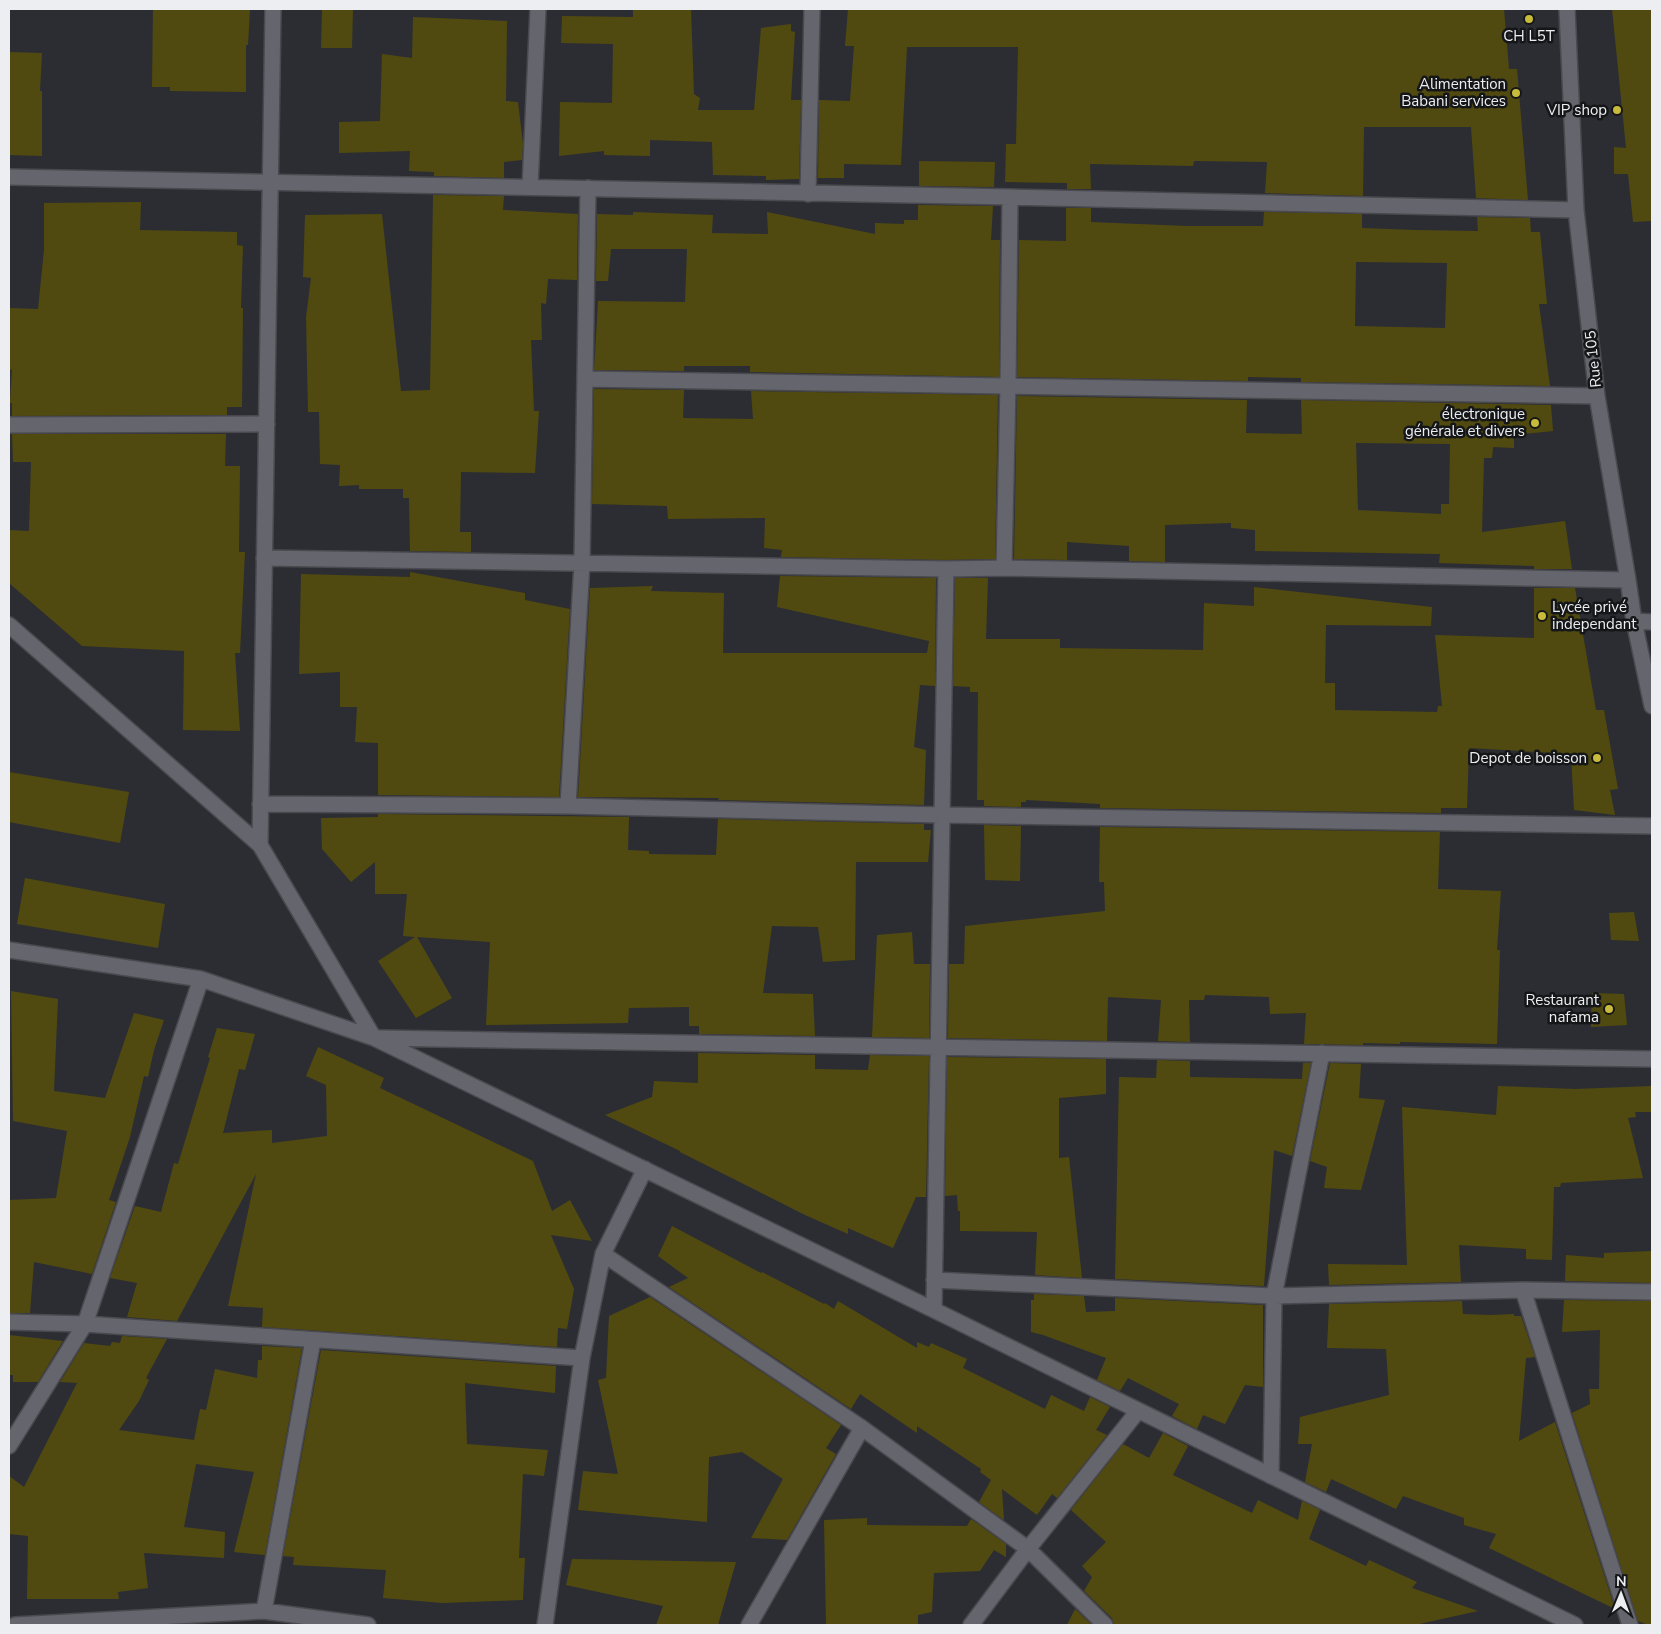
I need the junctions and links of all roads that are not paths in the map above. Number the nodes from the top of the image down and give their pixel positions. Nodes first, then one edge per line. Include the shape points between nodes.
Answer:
1 (273, 9) edge
2 (538, 9) edge
3 (812, 9) edge
4 (1567, 9) edge
5 (9, 177) edge
6 (270, 183) junction
7 (530, 187) junction
8 (588, 188) junction
9 (808, 194) junction
10 (1010, 197) junction
11 (1576, 210) junction
12 (586, 379) junction
13 (1008, 385) junction
14 (1597, 396) junction
15 (266, 424) junction
16 (9, 425) edge
17 (264, 558) junction
18 (582, 563) junction
19 (1004, 568) junction
20 (946, 569) junction
21 (1628, 580) junction
22 (1634, 622) junction
23 (1652, 622) edge
24 (9, 625) edge
25 (1652, 706) edge
26 (260, 804) junction
27 (568, 806) junction
28 (942, 815) junction
29 (1652, 826) edge
30 (260, 845) junction
31 (9, 950) edge
32 (200, 979) junction
33 (374, 1038) junction
34 (938, 1047) junction
35 (1322, 1054) junction
36 (1652, 1059) edge
37 (645, 1169) junction
38 (603, 1254) junction
39 (934, 1280) junction
40 (1523, 1290) junction
41 (1652, 1292) edge
42 (1274, 1296) junction
43 (934, 1310) junction
44 (9, 1322) edge
45 (85, 1324) junction
46 (313, 1340) junction
47 (582, 1358) junction
48 (1138, 1411) junction
49 (862, 1428) junction
50 (9, 1446) edge
51 (1271, 1476) junction
52 (1028, 1549) junction
53 (264, 1611) junction
54 (16, 1625) edge
55 (368, 1625) edge
56 (545, 1625) edge
57 (750, 1625) edge
58 (971, 1625) edge
59 (1105, 1625) edge
60 (1575, 1625) edge
61 (1630, 1625) edge

1 - 6 street
2 - 7 street
3 - 9 street
4 - 11 street, Rue 105
5 - 6 street
6 - 7 street
6 - 15 street
7 - 8 street
8 - 9 street
8 - 12 street
9 - 10 street
10 - 11 street
10 - 13 street
11 - 14 street, Rue 105
12 - 13 street
12 - 18 street
13 - 14 street
13 - 19 street
14 - 21 street, Rue 105
15 - 16 street
15 - 17 street
17 - 18 street
17 - 26 street
18 - 20 street
18 - 27 street
19 - 20 street
19 - 21 street
20 - 28 street
21 - 22 street, Rue 105
22 - 23 street
22 - 25 street, Rue 105
24 - 30 street
26 - 27 street
26 - 30 street
27 - 28 street
28 - 29 street
28 - 34 street
30 - 33 street
31 - 32 street
32 - 33 street
32 - 45 street
33 - 34 street
33 - 37 street
34 - 35 street
34 - 39 street
35 - 36 street
35 - 42 street
37 - 38 street
37 - 43 street
38 - 47 street
38 - 49 street
39 - 42 street
39 - 43 street
40 - 41 street
40 - 42 street
40 - 61 street
42 - 51 street
43 - 48 street
44 - 45 street
45 - 46 street
45 - 50 street
46 - 47 street
46 - 53 street
47 - 56 street
48 - 51 street
48 - 52 street
49 - 52 street
49 - 57 street
51 - 60 street
52 - 58 street
52 - 59 street
53 - 54 street
53 - 55 street

